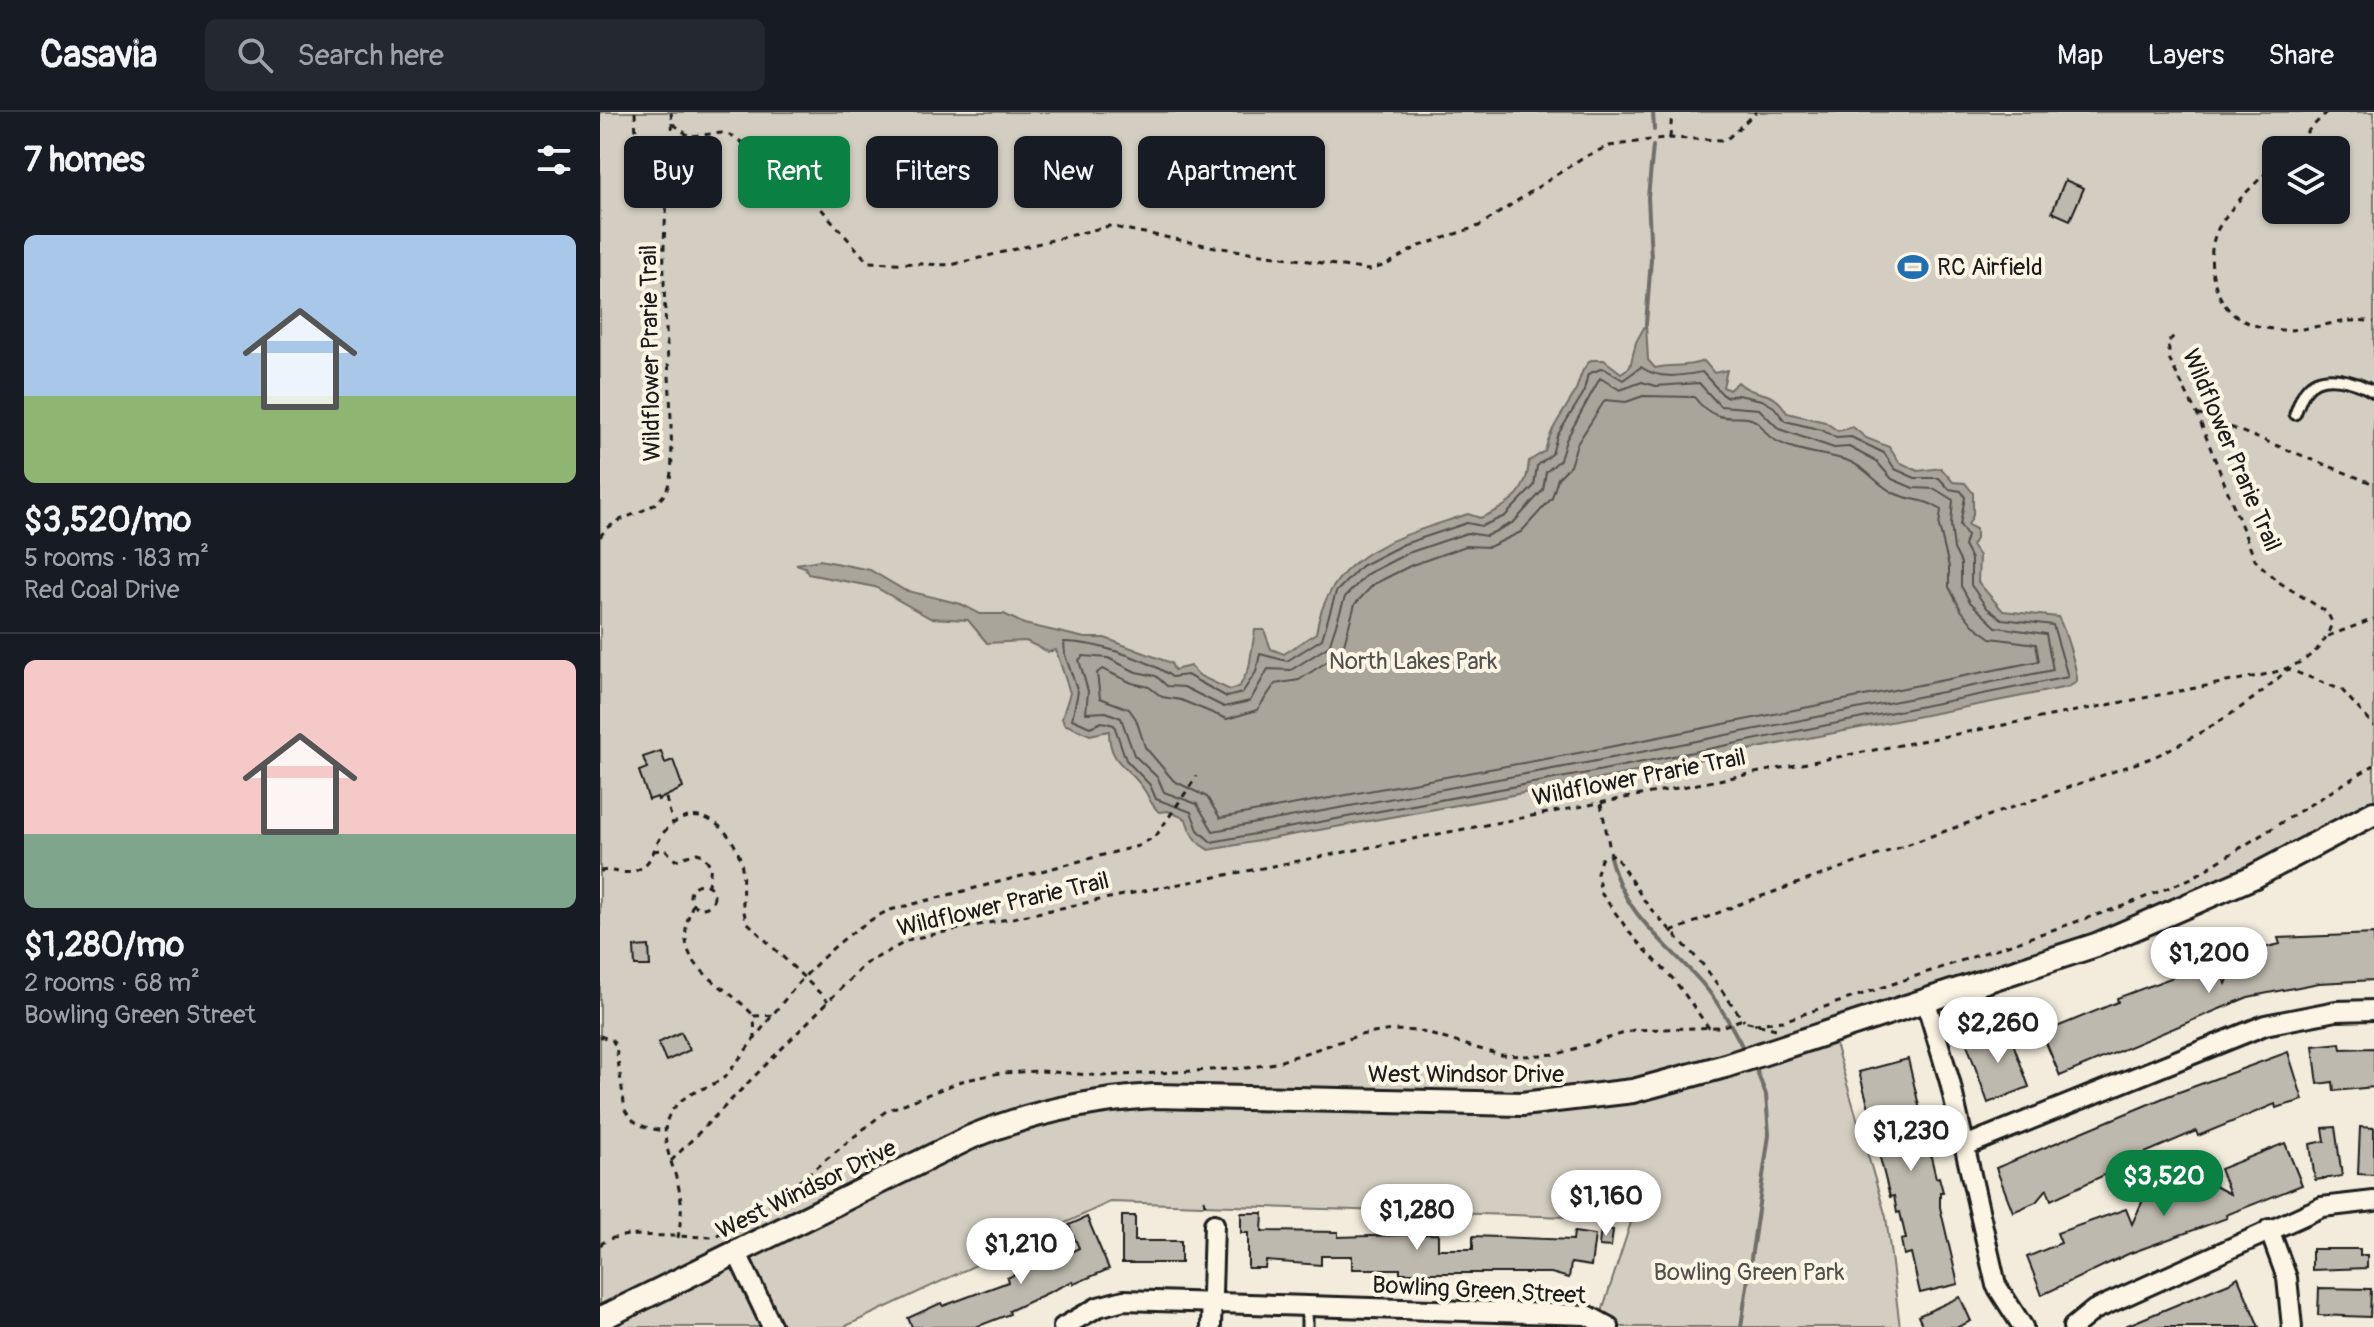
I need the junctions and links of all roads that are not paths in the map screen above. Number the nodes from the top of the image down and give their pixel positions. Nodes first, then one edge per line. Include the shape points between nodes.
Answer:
1 (2374, 392) edge
2 (2295, 414) dead end
3 (2374, 813) edge
4 (1926, 1002) junction
5 (2374, 1010) edge
6 (1965, 1146) junction
7 (2374, 1201) edge
8 (1214, 1224) dead end
9 (2269, 1229) junction
10 (736, 1251) junction
11 (1211, 1302) junction
12 (1307, 1305) junction
13 (600, 1319) edge
14 (1528, 1320) edge
15 (772, 1327) edge
16 (1063, 1327) edge
17 (1211, 1327) edge
18 (1307, 1327) edge
19 (1609, 1327) edge
20 (2023, 1327) edge
21 (2073, 1327) edge
22 (2292, 1327) edge

1 - 2 lane via 2351,381 2319,382 2306,389
3 - 4 street, West Windsor Drive via 2263,872 2143,926
4 - 6 street
4 - 10 street, West Windsor Drive via 1688,1077 1576,1100 1495,1104 1174,1096 1078,1106 984,1132
5 - 6 street via 2336,1011 2265,1025
6 - 20 street via 1996,1285
7 - 9 street via 2332,1205
8 - 11 street
9 - 21 street via 2094,1310
9 - 22 street via 2287,1278
10 - 13 street, West Windsor Drive
10 - 15 street
11 - 12 street, Bowling Green Street
11 - 16 street, Bowling Green Street via 1124,1300 1098,1307
11 - 17 street
12 - 14 street, Bowling Green Street
12 - 18 lane
14 - 19 street, Bowling Green Street via 1587,1315

